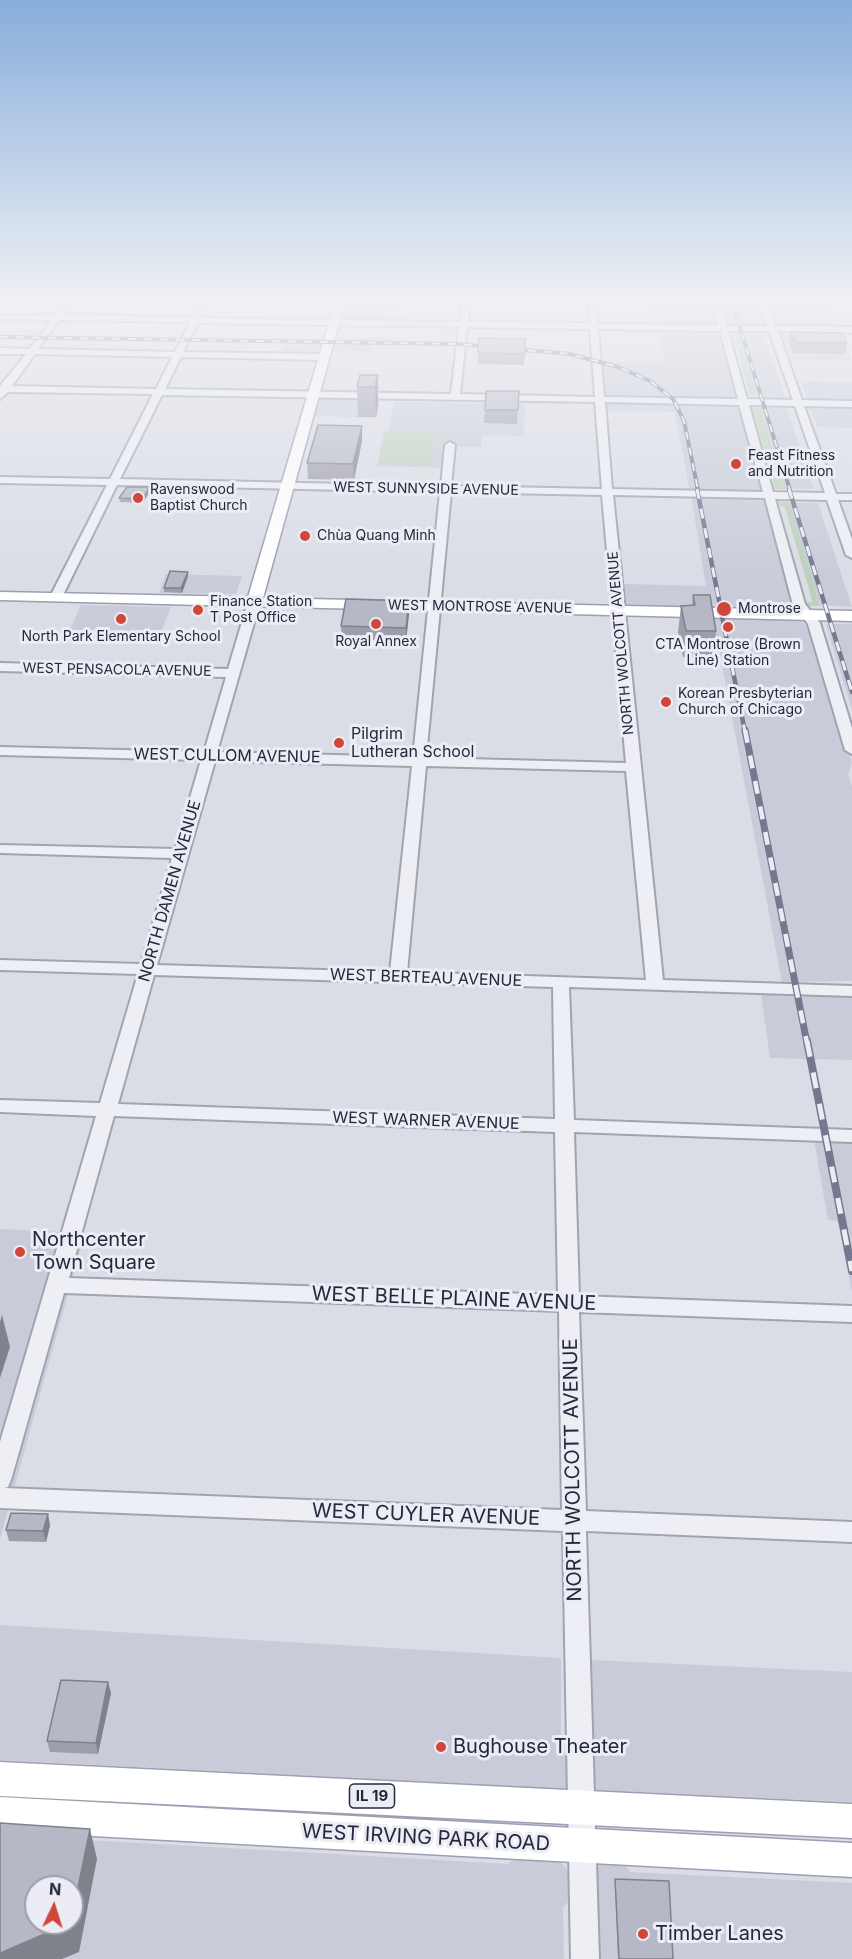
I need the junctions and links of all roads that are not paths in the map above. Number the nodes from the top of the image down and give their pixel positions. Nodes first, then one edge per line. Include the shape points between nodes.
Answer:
1 (158, 393) edge
2 (232, 393) edge
3 (455, 393) edge
4 (600, 393) edge
5 (742, 393) edge
6 (796, 393) edge
7 (313, 395) junction
8 (455, 397) junction
9 (601, 400) junction
10 (744, 402) junction
11 (799, 403) junction
12 (852, 404) edge
13 (450, 445) dead end
14 (0, 480) edge
15 (114, 483) junction
16 (287, 486) junction
17 (445, 489) junction
18 (608, 492) junction
19 (769, 495) junction
20 (831, 497) junction
21 (852, 497) edge
22 (852, 555) edge
23 (0, 596) edge
24 (56, 597) junction
25 (254, 602) junction
26 (433, 606) junction
27 (617, 610) junction
28 (805, 615) junction
29 (852, 616) edge
30 (0, 667) edge
31 (233, 673) junction
32 (852, 750) edge
33 (0, 751) edge
34 (210, 755) junction
35 (418, 761) junction
36 (633, 767) junction
37 (0, 849) edge
38 (181, 854) junction
39 (0, 965) edge
40 (147, 969) junction
41 (398, 977) junction
42 (561, 982) junction
43 (655, 985) junction
44 (852, 991) edge
45 (0, 1106) edge
46 (107, 1109) junction
47 (564, 1126) junction
48 (852, 1136) edge
49 (56, 1285) junction
50 (569, 1303) junction
51 (852, 1314) edge
52 (0, 1480) edge
53 (0, 1498) edge
54 (574, 1521) junction
55 (852, 1532) edge
56 (0, 1779) edge
57 (581, 1807) junction
58 (0, 1814) edge
59 (852, 1821) edge
60 (582, 1847) junction
61 (852, 1860) edge
62 (585, 1959) edge

1 - 15 street
2 - 7 street
3 - 8 street
4 - 9 street, NORTH WOLCOTT AVENUE
5 - 10 street
6 - 11 street
7 - 8 street
7 - 16 main road, NORTH DAMEN AVENUE
8 - 9 street
9 - 10 street
9 - 18 street, NORTH WOLCOTT AVENUE
10 - 11 street
10 - 19 street
11 - 12 street
11 - 20 street
13 - 17 street
14 - 15 street, WEST SUNNYSIDE AVENUE
15 - 16 street, WEST SUNNYSIDE AVENUE
15 - 24 street
16 - 17 street, WEST SUNNYSIDE AVENUE
16 - 25 main road, NORTH DAMEN AVENUE
17 - 18 street, WEST SUNNYSIDE AVENUE
17 - 26 street
18 - 19 street, WEST SUNNYSIDE AVENUE
18 - 27 street, NORTH WOLCOTT AVENUE
19 - 20 street, WEST SUNNYSIDE AVENUE
19 - 28 street
20 - 21 street, WEST SUNNYSIDE AVENUE
20 - 22 street
23 - 24 main road, WEST MONTROSE AVENUE
24 - 25 main road, WEST MONTROSE AVENUE
25 - 26 main road, WEST MONTROSE AVENUE
25 - 31 street, NORTH DAMEN AVENUE
26 - 27 main road, WEST MONTROSE AVENUE
26 - 35 street
27 - 28 main road, WEST MONTROSE AVENUE
27 - 36 street, NORTH WOLCOTT AVENUE
28 - 29 main road, WEST MONTROSE AVENUE
28 - 32 street via 814,623
30 - 31 street, WEST PENSACOLA AVENUE
31 - 34 street, NORTH DAMEN AVENUE
33 - 34 street, WEST CULLOM AVENUE
34 - 35 street, WEST CULLOM AVENUE
34 - 38 street, NORTH DAMEN AVENUE
35 - 36 street, WEST CULLOM AVENUE
35 - 41 street
36 - 43 street, NORTH WOLCOTT AVENUE
37 - 38 street
38 - 40 street, NORTH DAMEN AVENUE
39 - 40 street, WEST BERTEAU AVENUE
40 - 41 street, WEST BERTEAU AVENUE
40 - 46 street, NORTH DAMEN AVENUE
41 - 42 street, WEST BERTEAU AVENUE
42 - 43 street, WEST BERTEAU AVENUE
42 - 47 street, NORTH WOLCOTT AVENUE
43 - 44 street, WEST BERTEAU AVENUE
45 - 46 street, WEST WARNER AVENUE
46 - 47 street, WEST WARNER AVENUE
46 - 49 street, NORTH DAMEN AVENUE
47 - 48 street, WEST WARNER AVENUE
47 - 50 street, NORTH WOLCOTT AVENUE
49 - 50 street, WEST BELLE PLAINE AVENUE
49 - 52 street, NORTH DAMEN AVENUE
50 - 51 street, WEST BELLE PLAINE AVENUE
50 - 54 street, NORTH WOLCOTT AVENUE
53 - 54 street, WEST CUYLER AVENUE
54 - 55 street, WEST CUYLER AVENUE
54 - 57 street, NORTH WOLCOTT AVENUE
56 - 57 main road, IL 19
57 - 59 main road, IL 19
57 - 60 street, NORTH WOLCOTT AVENUE
58 - 60 main road, WEST IRVING PARK ROAD
60 - 61 main road, WEST IRVING PARK ROAD
60 - 62 street, NORTH WOLCOTT AVENUE

